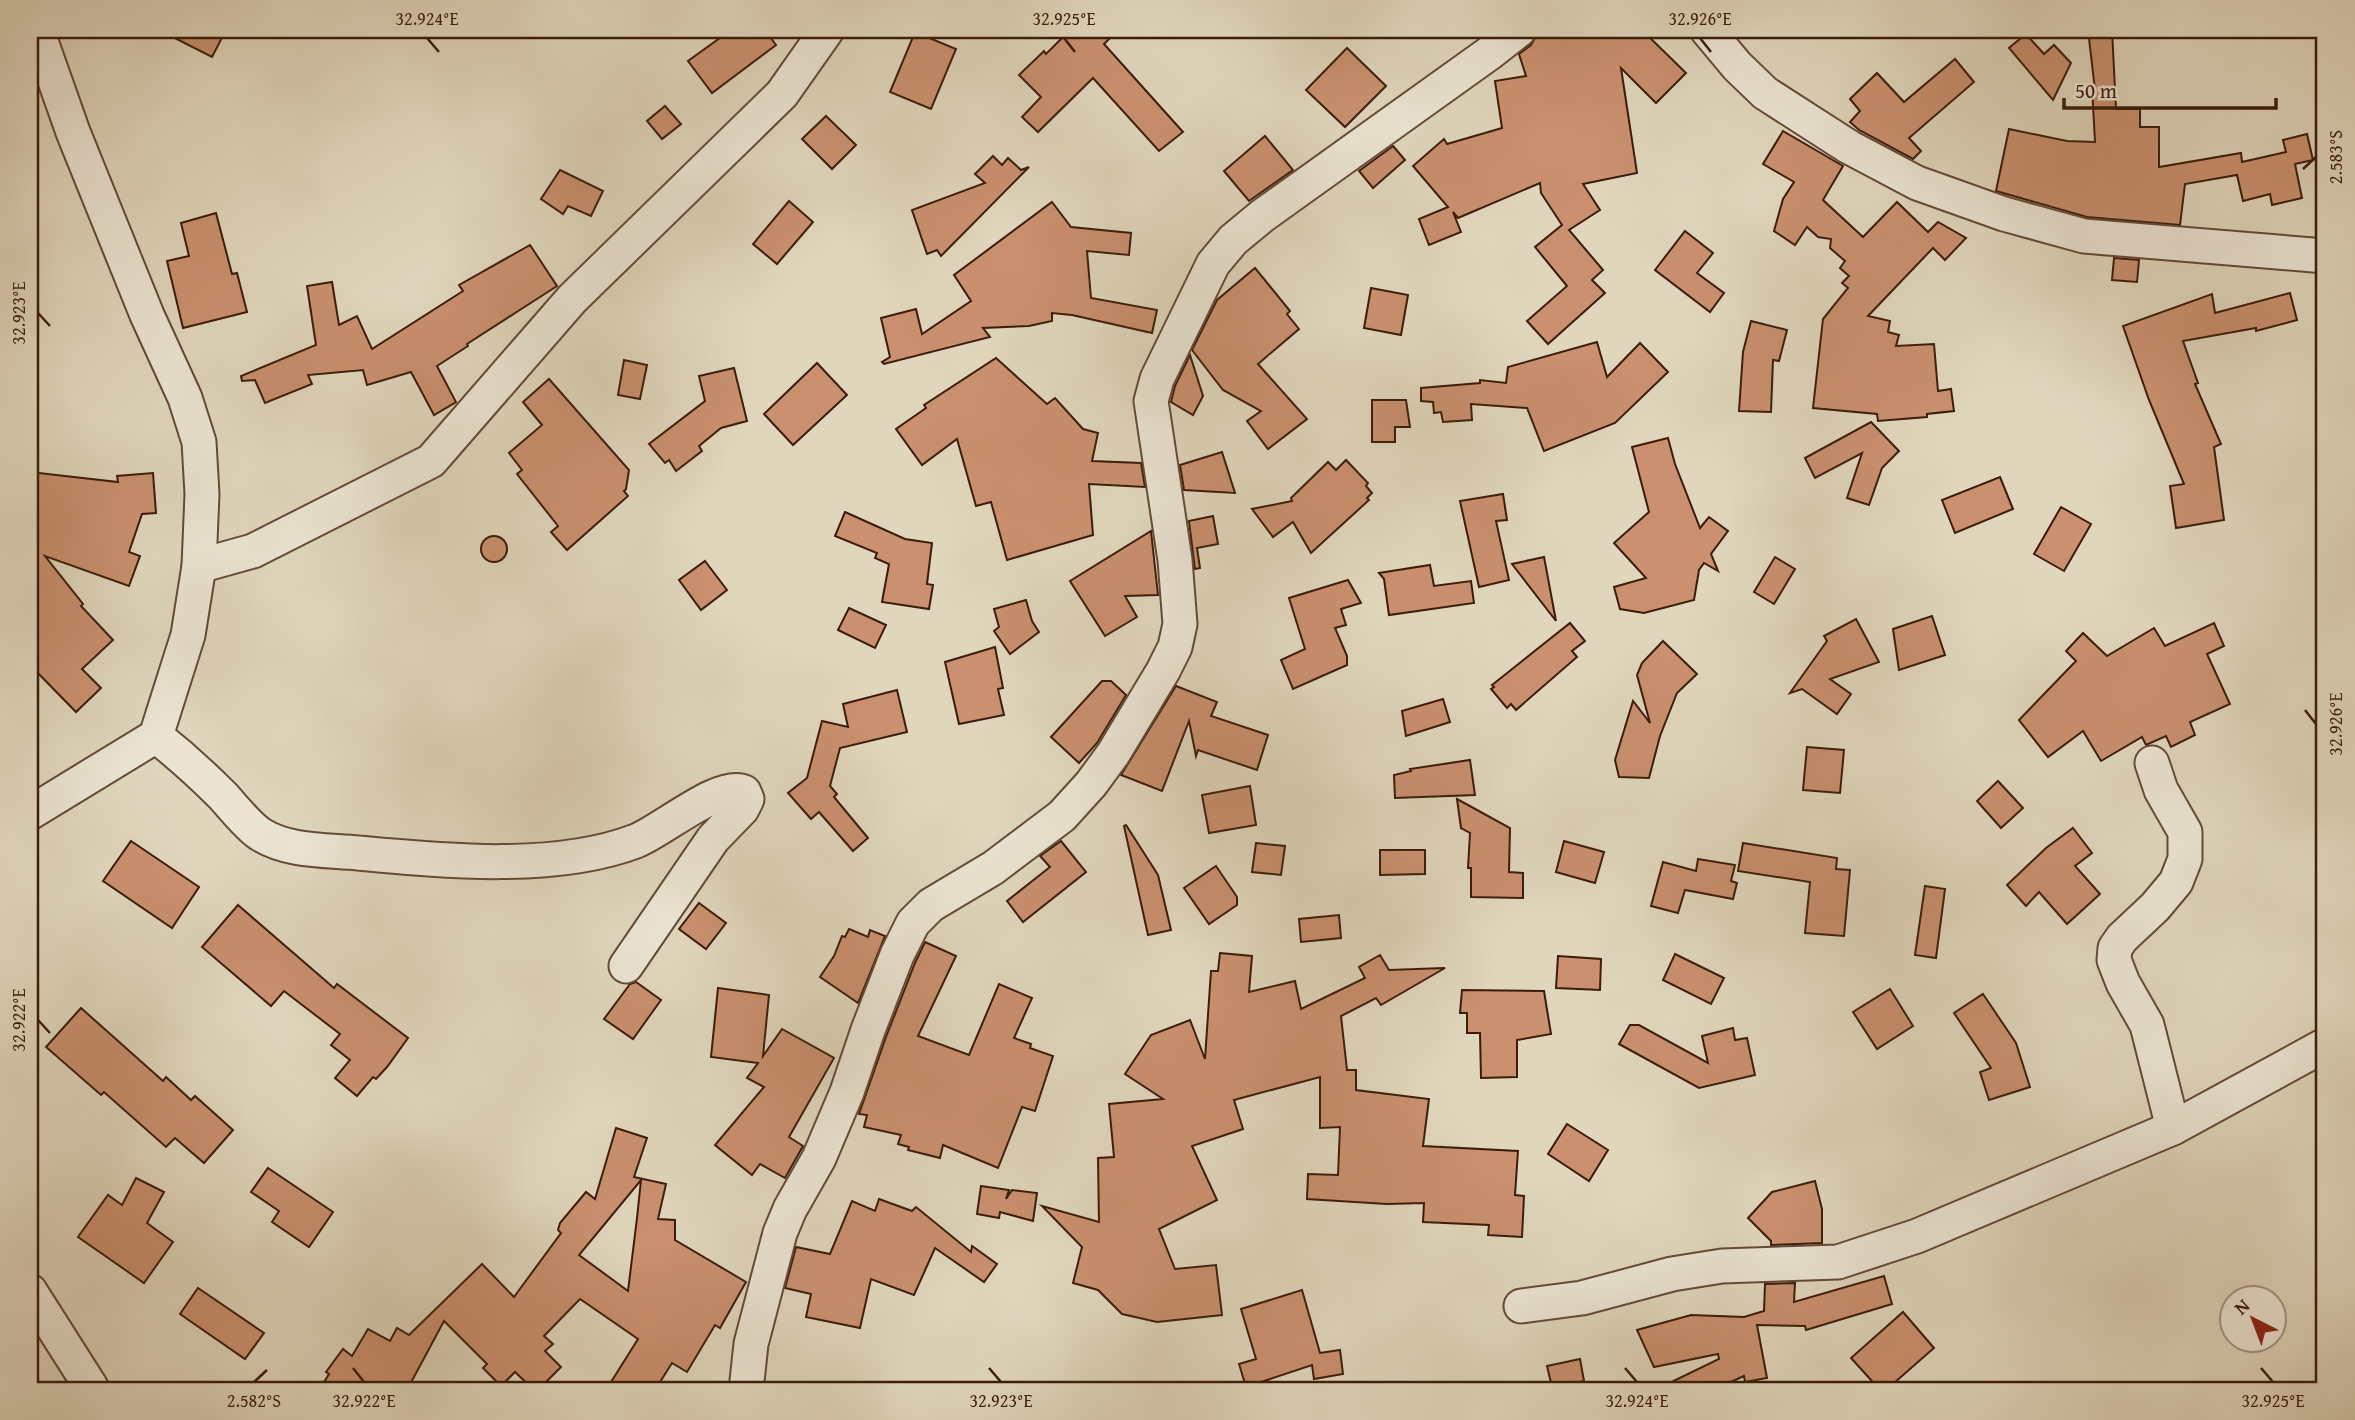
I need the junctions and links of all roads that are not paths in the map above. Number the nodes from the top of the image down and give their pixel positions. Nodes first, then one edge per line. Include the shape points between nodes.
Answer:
1 (37, 30) edge
2 (827, 30) edge
3 (1519, 30) edge
4 (1707, 30) edge
5 (2325, 256) edge
6 (200, 566) junction
7 (156, 736) junction
8 (2152, 763) dead end
9 (30, 813) edge
10 (626, 966) dead end
11 (2325, 1045) edge
12 (2173, 1128) junction
13 (30, 1291) edge
14 (1521, 1306) dead end
15 (91, 1387) dead end
16 (746, 1390) edge

1 - 6 street via 73,132 185,398 199,442
2 - 6 street via 782,94 572,299 431,461 253,551
3 - 16 street via 1262,216 1213,264 1157,379 1151,401 1175,560 1180,624 1175,647 1113,754 1062,816 993,868 931,905 913,923 819,1158 780,1233 751,1344
4 - 5 street via 1765,93 1849,147 1917,183 2084,236
6 - 7 street via 188,635
7 - 9 street
7 - 10 street via 191,764 260,834 292,847 482,862 550,858 603,851 638,840 715,794 744,792 747,799 742,809 713,839
8 - 12 street via 2161,790 2185,832 2185,859 2176,882 2122,938 2114,960 2147,1025
11 - 12 street
12 - 14 street via 1917,1236 1838,1262 1722,1266 1581,1298
13 - 15 street

